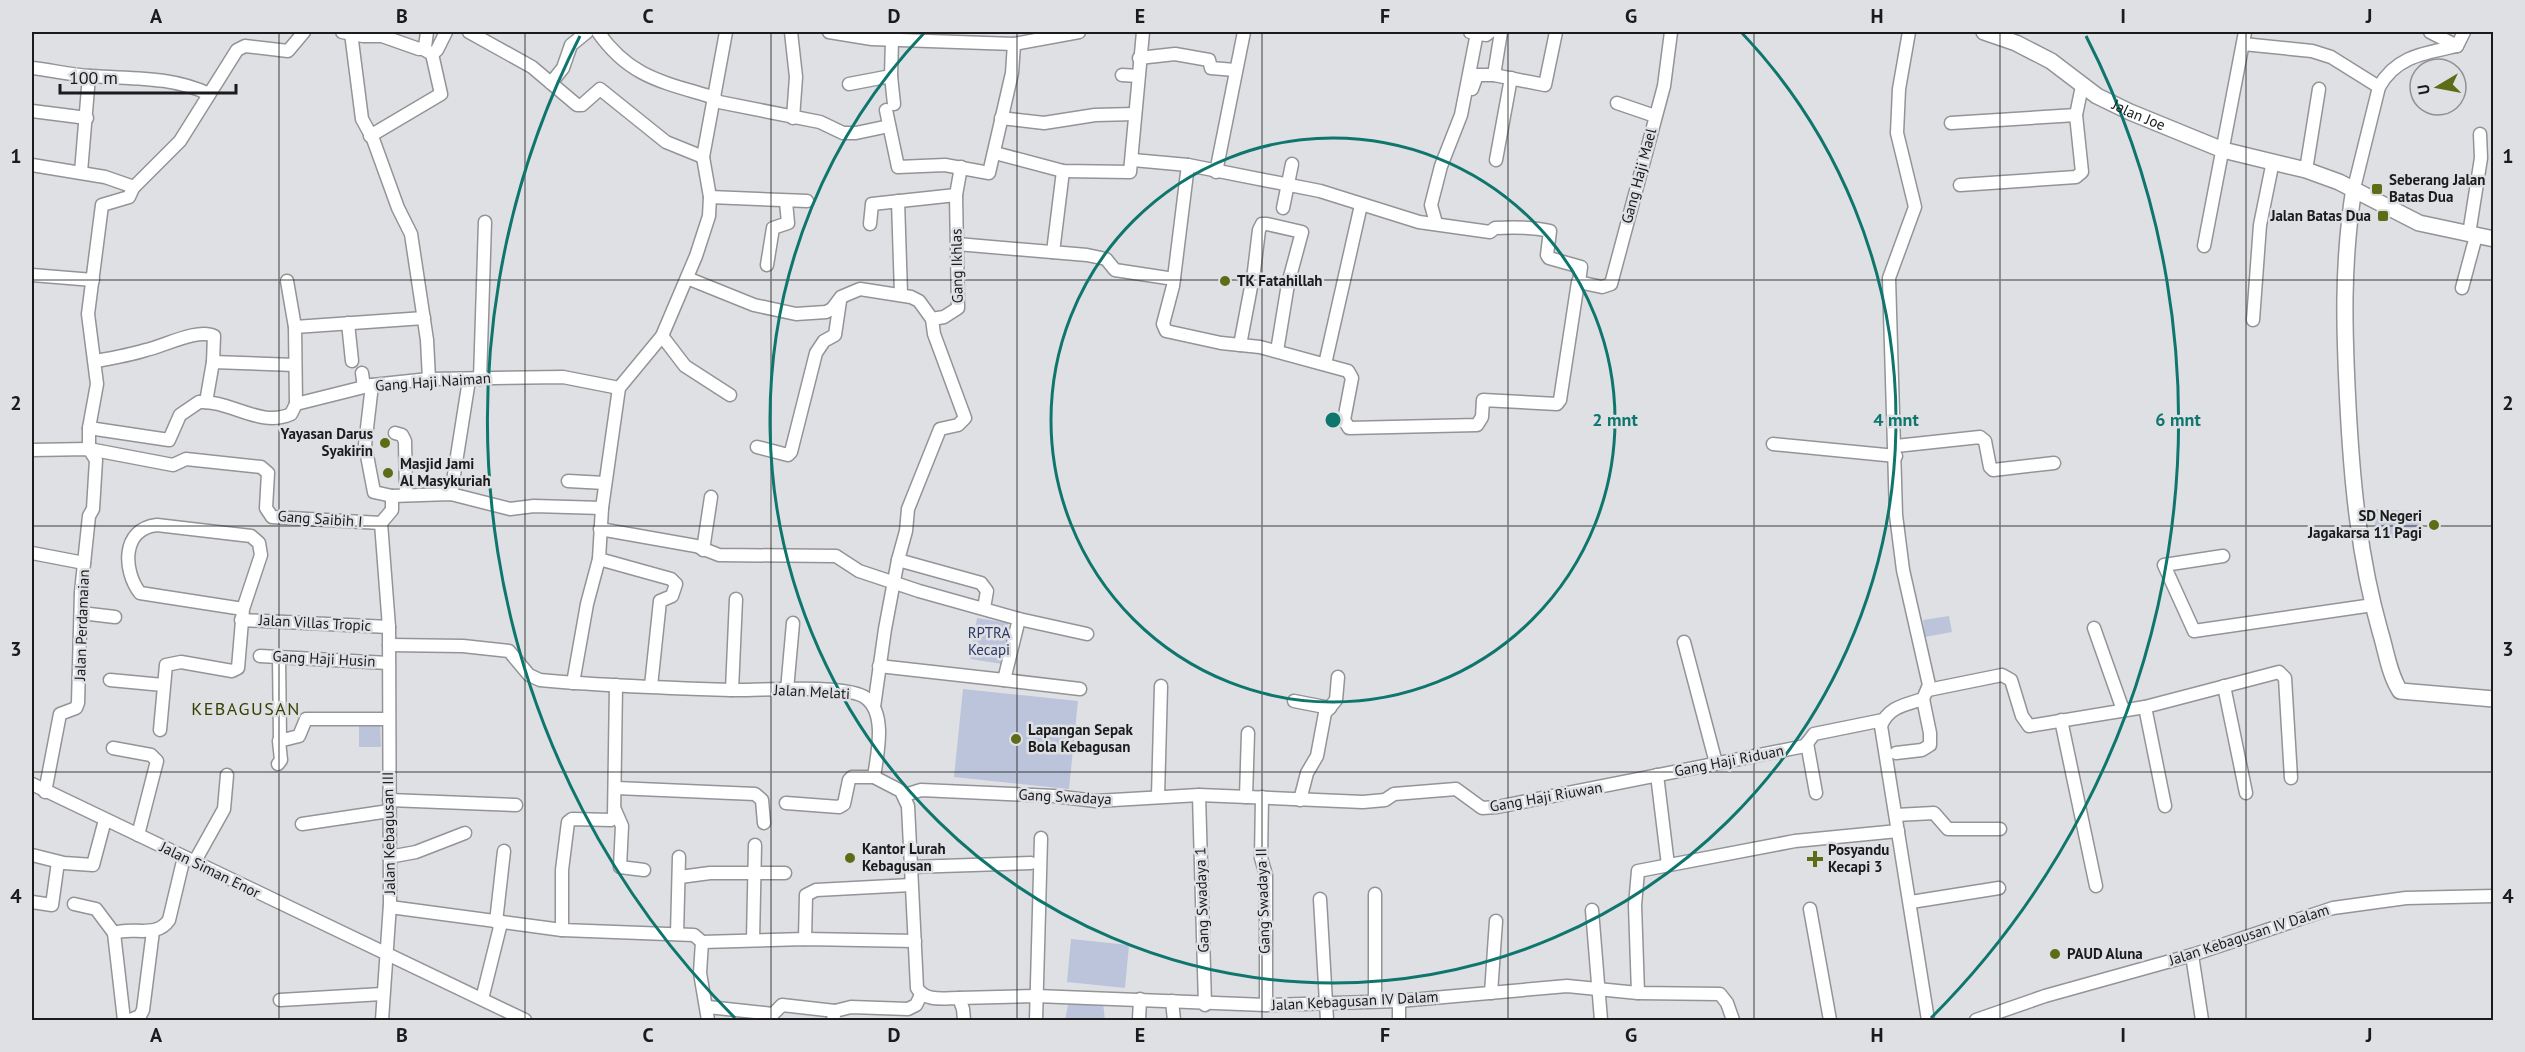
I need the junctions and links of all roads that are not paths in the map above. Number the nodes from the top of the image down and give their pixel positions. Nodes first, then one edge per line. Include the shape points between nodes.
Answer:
1 (304, 32) edge
2 (346, 32) edge
3 (427, 32) edge
4 (446, 32) edge
5 (469, 32) edge
6 (587, 32) edge
7 (598, 32) edge
8 (726, 32) edge
9 (791, 32) edge
10 (829, 32) edge
11 (1079, 32) edge
12 (1143, 32) edge
13 (1244, 32) edge
14 (1473, 32) edge
15 (1490, 32) edge
16 (1501, 32) edge
17 (1556, 32) edge
18 (1671, 32) edge
19 (1909, 32) edge
20 (1984, 32) edge
21 (2430, 32) edge
22 (2464, 32) edge
23 (917, 37) edge
24 (967, 37) edge
25 (2244, 38) edge
26 (892, 40) junction
27 (1014, 44) junction
28 (2457, 46) junction
29 (428, 51) junction
30 (1139, 58) junction
31 (32, 68) edge
32 (1235, 70) junction
33 (1122, 75) dead end
34 (1494, 75) junction
35 (90, 76) junction
36 (891, 76) junction
37 (1138, 76) junction
38 (1511, 78) junction
39 (551, 83) junction
40 (849, 84) dead end
41 (2082, 86) junction
42 (2379, 87) junction
43 (2319, 89) dead end
44 (209, 94) junction
45 (715, 99) junction
46 (1617, 103) dead end
47 (32, 111) edge
48 (1135, 114) junction
49 (2076, 115) junction
50 (1655, 116) junction
51 (87, 118) junction
52 (794, 118) junction
53 (1001, 118) junction
54 (1951, 123) dead end
55 (889, 126) junction
56 (1463, 130) dead end
57 (2480, 134) dead end
58 (370, 136) junction
59 (2493, 151) edge
60 (995, 153) junction
61 (2223, 153) junction
62 (703, 157) junction
63 (2481, 158) junction
64 (1133, 160) junction
65 (1496, 160) dead end
66 (2273, 161) junction
67 (1292, 164) dead end
68 (32, 165) edge
69 (1188, 165) junction
70 (961, 167) junction
71 (2306, 170) junction
72 (1063, 171) junction
73 (81, 172) junction
74 (1216, 172) junction
75 (1288, 185) junction
76 (1960, 185) dead end
77 (2354, 188) junction
78 (132, 190) junction
79 (956, 195) junction
80 (710, 197) junction
81 (807, 201) dead end
82 (898, 201) junction
83 (786, 202) junction
84 (1360, 205) junction
85 (1283, 208) dead end
86 (485, 222) dead end
87 (1436, 223) junction
88 (870, 224) dead end
89 (2472, 235) junction
90 (2493, 239) edge
91 (957, 244) junction
92 (2204, 246) dead end
93 (1053, 252) junction
94 (767, 265) dead end
95 (32, 275) edge
96 (687, 278) junction
97 (1174, 279) junction
98 (93, 280) junction
99 (287, 281) dead end
100 (1578, 283) junction
101 (2462, 288) dead end
102 (901, 294) junction
103 (841, 297) junction
104 (424, 318) junction
105 (932, 319) junction
106 (2253, 320) dead end
107 (348, 323) junction
108 (295, 327) junction
109 (659, 340) junction
110 (1240, 345) junction
111 (1277, 351) junction
112 (96, 362) junction
113 (213, 362) junction
114 (352, 362) dead end
115 (1325, 364) junction
116 (295, 365) junction
117 (362, 373) dead end
118 (429, 379) junction
119 (474, 379) junction
120 (368, 386) junction
121 (619, 388) junction
122 (730, 395) dead end
123 (206, 402) junction
124 (296, 404) junction
125 (89, 428) junction
126 (395, 433) dead end
127 (1773, 444) dead end
128 (757, 447) dead end
129 (90, 449) junction
130 (32, 450) edge
131 (1896, 451) junction
132 (2054, 463) dead end
133 (568, 481) dead end
134 (605, 483) junction
135 (406, 494) junction
136 (451, 494) junction
137 (392, 496) junction
138 (711, 497) dead end
139 (602, 508) junction
140 (381, 523) junction
141 (600, 529) junction
142 (703, 550) junction
143 (32, 553) edge
144 (2223, 556) dead end
145 (599, 559) junction
146 (898, 560) junction
147 (84, 563) junction
148 (892, 582) junction
149 (736, 599) dead end
150 (2373, 605) junction
151 (984, 608) junction
152 (81, 613) junction
153 (242, 614) junction
154 (115, 617) dead end
155 (1018, 619) junction
156 (793, 623) dead end
157 (389, 627) junction
158 (2094, 628) dead end
159 (1087, 634) dead end
160 (1684, 642) dead end
161 (389, 645) junction
162 (260, 656) dead end
163 (279, 657) junction
164 (388, 663) junction
165 (879, 666) junction
166 (1338, 677) dead end
167 (110, 680) dead end
168 (1004, 680) junction
169 (573, 683) junction
170 (163, 685) junction
171 (616, 685) junction
172 (651, 686) junction
173 (1161, 686) dead end
174 (2224, 686) junction
175 (1080, 689) dead end
176 (732, 690) junction
177 (787, 690) junction
178 (1926, 694) junction
179 (2493, 699) edge
180 (1294, 701) dead end
181 (874, 707) junction
182 (2145, 707) junction
183 (1330, 708) junction
184 (2123, 710) junction
185 (388, 719) junction
186 (1883, 720) junction
187 (2061, 720) junction
188 (160, 730) dead end
189 (1248, 734) dead end
190 (280, 739) junction
191 (1807, 743) junction
192 (113, 748) dead end
193 (1896, 753) dead end
194 (1716, 763) junction
195 (278, 764) dead end
196 (227, 775) dead end
197 (1657, 775) junction
198 (874, 777) junction
199 (2291, 778) dead end
200 (32, 784) edge
201 (616, 788) junction
202 (45, 792) junction
203 (1816, 793) dead end
204 (2246, 793) dead end
205 (904, 795) junction
206 (1199, 795) junction
207 (1158, 796) junction
208 (1246, 797) junction
209 (1262, 797) junction
210 (1300, 800) junction
211 (786, 802) dead end
212 (389, 806) junction
213 (516, 806) dead end
214 (2165, 806) dead end
215 (615, 808) junction
216 (1896, 815) junction
217 (105, 820) junction
218 (764, 823) dead end
219 (302, 824) dead end
220 (2000, 829) dead end
221 (1898, 831) junction
222 (465, 833) dead end
223 (138, 835) junction
224 (1041, 838) dead end
225 (756, 845) dead end
226 (504, 851) dead end
227 (32, 855) edge
228 (389, 857) junction
229 (679, 857) dead end
230 (190, 859) junction
231 (58, 862) junction
232 (1031, 863) dead end
233 (1668, 865) junction
234 (910, 867) junction
235 (644, 870) dead end
236 (755, 873) junction
237 (785, 873) dead end
238 (680, 877) junction
239 (911, 885) junction
240 (2096, 886) dead end
241 (1999, 888) dead end
242 (1375, 894) dead end
243 (2493, 896) edge
244 (1320, 899) dead end
245 (32, 902) edge
246 (1911, 902) junction
247 (74, 904) dead end
248 (390, 907) junction
249 (1810, 909) dead end
250 (1592, 910) dead end
251 (1496, 921) dead end
252 (498, 922) junction
253 (561, 930) junction
254 (153, 931) junction
255 (114, 933) junction
256 (677, 934) junction
257 (805, 939) junction
258 (753, 940) junction
259 (915, 941) junction
260 (702, 942) junction
261 (2192, 955) junction
262 (388, 957) junction
263 (1597, 988) junction
264 (1491, 993) junction
265 (1638, 993) junction
266 (382, 994) junction
267 (921, 995) junction
268 (1036, 996) junction
269 (959, 998) junction
270 (482, 999) junction
271 (1140, 999) junction
272 (280, 1000) dead end
273 (1172, 1001) junction
274 (1399, 1001) junction
275 (1326, 1002) junction
276 (1375, 1002) junction
277 (1205, 1005) junction
278 (1266, 1005) junction
279 (708, 1006) junction
280 (754, 1015) edge
281 (834, 1016) edge
282 (1992, 1017) edge
283 (124, 1020) edge
284 (130, 1020) edge
285 (382, 1020) edge
286 (525, 1020) edge
287 (708, 1020) edge
288 (964, 1020) edge
289 (1036, 1020) edge
290 (1139, 1020) edge
291 (1174, 1020) edge
292 (1327, 1020) edge
293 (1399, 1020) edge
294 (1601, 1020) edge
295 (1733, 1020) edge
296 (1830, 1020) edge
297 (1928, 1020) edge
298 (1976, 1020) edge
299 (2202, 1020) edge

1 - 44 street via 288,51 240,48
2 - 29 street via 382,36
2 - 58 street via 362,119
3 - 29 street
4 - 29 street via 437,50
5 - 39 street via 532,67
6 - 39 street via 571,45 563,68
7 - 45 street via 626,64 651,78
8 - 45 street
9 - 52 street via 796,76
10 - 26 street
11 - 27 street
12 - 30 street
13 - 32 street
14 - 15 street
14 - 87 street via 1461,115 1431,205
16 - 34 street
17 - 38 street via 1545,85
18 - 50 street, Gang Haji Mael via 1664,86
19 - 131 street via 1899,89 1897,133 1915,207 1889,278
20 - 41 street, Jalan Joe via 2051,61
21 - 28 street
22 - 28 street
23 - 24 street
23 - 26 street
24 - 27 street
25 - 42 street via 2331,57
25 - 61 street
26 - 36 street
27 - 53 street via 1012,73
28 - 42 street via 2399,63
29 - 58 street via 441,94
30 - 32 street via 1176,54 1209,60 1211,68
30 - 37 street
31 - 35 street
32 - 74 street
33 - 37 street
34 - 38 street
34 - 56 street via 1475,76
35 - 44 street via 166,80
35 - 51 street
36 - 40 street
36 - 55 street
37 - 48 street
38 - 65 street
39 - 62 street via 579,106 600,89 666,142
41 - 49 street
41 - 61 street, Jalan Joe
42 - 77 street
43 - 71 street
44 - 78 street via 180,141
45 - 52 street
45 - 62 street
46 - 50 street
47 - 51 street
48 - 53 street via 1044,123
48 - 64 street
49 - 54 street
49 - 76 street via 2082,163 2082,172 2076,177
50 - 100 street, Gang Haji Mael via 1611,284 1602,287
51 - 73 street
52 - 55 street via 820,122 843,133
53 - 60 street
55 - 70 street via 900,168
57 - 63 street
58 - 104 street via 411,234
59 - 63 street
60 - 70 street via 988,173
60 - 72 street
61 - 66 street, Jalan Joe
61 - 92 street
62 - 80 street
63 - 89 street
64 - 69 street
64 - 72 street via 1130,172 1125,174
66 - 71 street, Jalan Joe
66 - 106 street via 2260,225
67 - 75 street
68 - 73 street
69 - 74 street
69 - 97 street
70 - 79 street, Gang Ikhlas
71 - 77 street, Jalan Joe
72 - 93 street
73 - 78 street
74 - 75 street
75 - 84 street
75 - 85 street
77 - 89 street, Jalan Joe via 2402,217
77 - 150 street via 2344,260 2344,339 2359,534
78 - 98 street, Jalan Perdamaian via 102,205
79 - 82 street
79 - 91 street, Gang Ikhlas
80 - 83 street
80 - 96 street via 709,216
81 - 83 street
82 - 88 street via 872,204
82 - 102 street
83 - 94 street via 788,223 773,228
84 - 87 street
84 - 115 street
86 - 119 street
87 - 100 street via 1490,232 1495,228 1526,227 1550,231 1547,255 1581,267
89 - 90 street, Jalan Joe
89 - 101 street
91 - 93 street
91 - 105 street, Gang Ikhlas via 958,308
93 - 97 street via 1104,258 1115,270
95 - 98 street
96 - 103 street via 754,305 796,314 826,312
96 - 109 street
97 - 110 street via 1164,329
98 - 112 street, Jalan Perdamaian via 88,322
99 - 108 street
100 - 115 street via 1557,404 1484,400 1477,425 1349,428 1344,420 1351,374
102 - 103 street via 860,289
102 - 105 street via 919,301
103 - 128 street via 835,335 816,352 791,452 788,455
104 - 107 street
104 - 118 street
105 - 146 street via 964,412 963,423 940,429 908,508
107 - 108 street
107 - 114 street
108 - 116 street
109 - 121 street
109 - 122 street via 685,366
110 - 111 street
110 - 111 street via 1259,230 1267,224 1302,232 1288,284
111 - 115 street
112 - 113 street via 211,334
112 - 125 street, Jalan Perdamaian via 97,384
113 - 116 street
113 - 123 street
116 - 124 street
117 - 120 street
118 - 119 street, Gang Haji Naiman
118 - 120 street, Gang Haji Naiman
119 - 121 street, Gang Haji Naiman via 564,377
119 - 136 street
120 - 124 street, Gang Haji Naiman
120 - 137 street via 365,445 373,490
121 - 134 street
123 - 124 street, Gang Haji Naiman via 255,416 275,417 291,414
123 - 125 street via 180,414 169,440
125 - 129 street, Jalan Perdamaian
126 - 135 street via 405,441
127 - 131 street
129 - 130 street
129 - 140 street, Gang Saibih I via 173,465 186,459 265,470 266,508 272,517
129 - 147 street, Jalan Perdamaian via 96,460
131 - 132 street via 1980,437 1985,441 1994,470
131 - 178 street via 1896,515 1903,570 1928,678
133 - 134 street
134 - 139 street
135 - 136 street
135 - 137 street
136 - 139 street via 510,509
137 - 140 street via 392,510
138 - 142 street
139 - 141 street
140 - 157 street, Jalan Kebagusan III
141 - 142 street
141 - 145 street
142 - 148 street via 719,555 828,554 859,571
143 - 147 street
144 - 150 street via 2163,565 2194,631
145 - 169 street
145 - 172 street via 671,579 676,584 672,596 660,601
146 - 148 street
146 - 151 street via 981,583 987,591
147 - 152 street, Jalan Perdamaian
148 - 151 street
148 - 165 street
149 - 176 street
150 - 179 street via 2400,691
151 - 155 street
152 - 154 street
152 - 202 street, Jalan Perdamaian via 78,703 76,708 60,714
153 - 153 street via 140,593 128,571 131,544 147,526 157,525 250,536 259,543 261,555
153 - 157 street, Jalan Villas Tropic
153 - 170 street via 238,668 171,663 164,669
155 - 159 street
155 - 168 street
156 - 177 street
157 - 161 street, Jalan Kebagusan III
158 - 184 street
160 - 194 street
161 - 164 street, Jalan Kebagusan III
161 - 169 street, Jalan Melati via 509,651 534,678
162 - 163 street, Gang Haji Husin
163 - 164 street, Gang Haji Husin
163 - 190 street
164 - 185 street, Jalan Kebagusan III
165 - 168 street
165 - 181 street
166 - 183 street via 1336,700
167 - 170 street
168 - 175 street
169 - 171 street, Jalan Melati
170 - 188 street
171 - 172 street, Jalan Melati
171 - 201 street
172 - 176 street, Jalan Melati
173 - 207 street
174 - 182 street
174 - 199 street via 2283,673
174 - 204 street
176 - 177 street, Jalan Melati
177 - 181 street, Jalan Melati via 854,693
178 - 186 street via 1891,710
178 - 187 street via 2002,675 2011,680 2025,723 2029,726
178 - 193 street via 1930,745 1922,750
180 - 183 street
181 - 198 street via 878,741
182 - 184 street
182 - 214 street
183 - 210 street via 1325,713 1317,756 1307,773
184 - 187 street
185 - 190 street via 309,718 302,722 299,736
185 - 212 street, Jalan Kebagusan III
186 - 191 street, Gang Haji Riduan via 1814,734
186 - 216 street via 1881,736
187 - 240 street
189 - 208 street
190 - 195 street
191 - 194 street, Gang Haji Riduan
191 - 203 street
192 - 223 street via 151,755 157,761
194 - 197 street, Gang Haji Riduan
196 - 230 street via 224,809
197 - 210 street, Gang Haji Riuwan via 1497,807 1482,808 1456,789 1394,794 1385,800 1363,802
197 - 233 street, Gang Haji Riduan
198 - 205 street
198 - 211 street via 852,777 844,804 839,807
200 - 202 street, Jalan Siman Enor
201 - 215 street
201 - 218 street via 755,794 762,800
202 - 217 street, Jalan Siman Enor
205 - 207 street, Gang Swadaya via 921,790 1113,801
205 - 234 street via 908,806
206 - 207 street, Gang Swadaya
206 - 208 street, Gang Swadaya
206 - 277 street, Gang Swadaya 1
208 - 209 street, Gang Swadaya
209 - 210 street, Gang Haji Riuwan
209 - 278 street, Gang Swadaya II
212 - 213 street
212 - 219 street
212 - 228 street, Jalan Kebagusan III
215 - 235 street via 622,826 620,867
215 - 253 street via 611,820 568,822
216 - 220 street via 1934,813 1948,829
216 - 221 street
217 - 223 street, Jalan Siman Enor
217 - 231 street via 94,863
221 - 233 street via 1795,841
221 - 246 street
222 - 228 street via 416,852
223 - 230 street, Jalan Siman Enor
224 - 268 street
225 - 236 street
226 - 252 street
227 - 231 street
228 - 248 street, Jalan Kebagusan III
229 - 238 street
230 - 254 street via 169,920
230 - 262 street, Jalan Siman Enor
231 - 245 street via 52,905
232 - 234 street
233 - 265 street via 1637,873
234 - 239 street
236 - 237 street
236 - 238 street
236 - 258 street
238 - 256 street
239 - 257 street via 816,890 806,895
239 - 259 street
241 - 246 street
242 - 276 street
243 - 261 street, Jalan Kebagusan IV Dalam via 2406,898 2333,908
244 - 275 street
246 - 297 street
247 - 255 street via 96,909
248 - 252 street
248 - 262 street, Jalan Kebagusan III
249 - 296 street
250 - 263 street
251 - 264 street
252 - 253 street
252 - 270 street
253 - 256 street
254 - 255 street
254 - 284 street via 142,1013
255 - 283 street
256 - 260 street via 694,935
257 - 258 street
257 - 259 street
258 - 260 street
259 - 267 street via 917,988
260 - 279 street via 700,973
261 - 282 street, Jalan Kebagusan IV Dalam via 2057,993
261 - 299 street
262 - 266 street, Jalan Kebagusan III
262 - 270 street
263 - 264 street, Jalan Kebagusan IV Dalam via 1567,986
263 - 265 street, Jalan Kebagusan IV Dalam
263 - 294 street
264 - 274 street, Jalan Kebagusan IV Dalam
265 - 295 street, Jalan Kebagusan IV Dalam via 1720,994
266 - 272 street
266 - 285 street, Jalan Kebagusan III
267 - 269 street
267 - 281 street via 908,1009 851,1007
268 - 269 street, Jalan Kebagusan IV Dalam
268 - 271 street, Jalan Kebagusan IV Dalam
268 - 289 street
269 - 288 street
270 - 286 street
271 - 273 street, Jalan Kebagusan IV Dalam
271 - 290 street
273 - 277 street, Jalan Kebagusan IV Dalam
273 - 291 street
274 - 276 street, Jalan Kebagusan IV Dalam
274 - 293 street
275 - 276 street, Jalan Kebagusan IV Dalam
275 - 278 street, Jalan Kebagusan IV Dalam
275 - 292 street
277 - 278 street, Jalan Kebagusan IV Dalam
279 - 280 street
279 - 287 street
280 - 281 street via 773,1014 785,1005
282 - 298 street, Jalan Kebagusan IV Dalam

